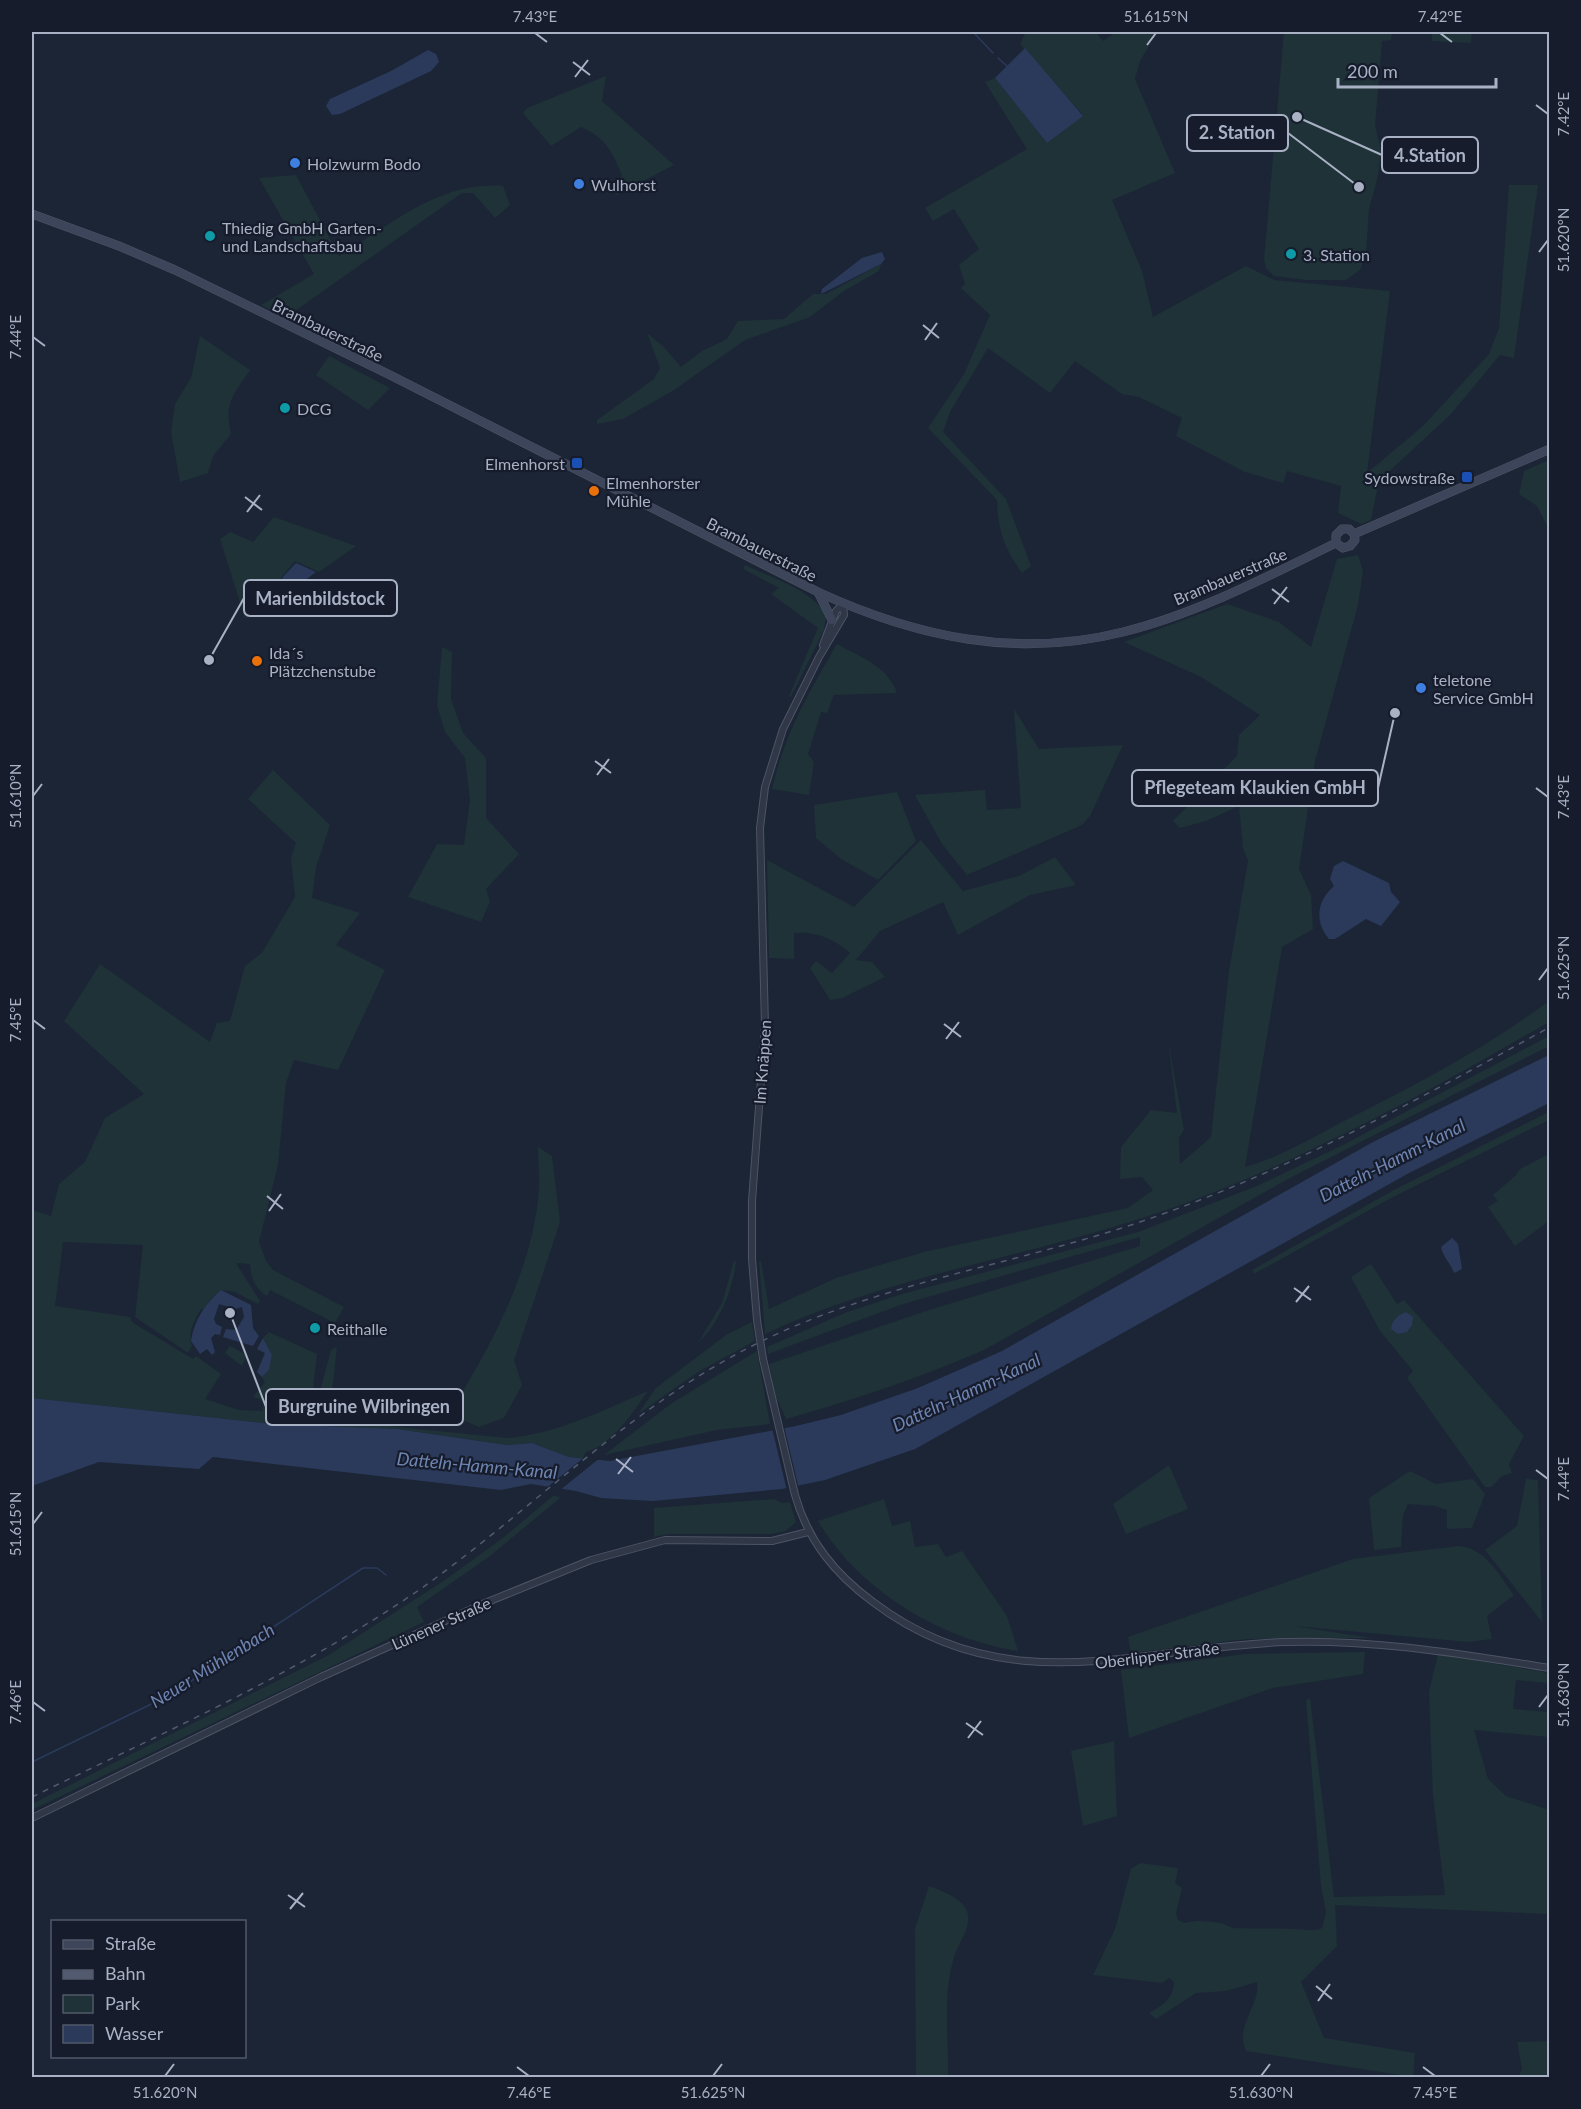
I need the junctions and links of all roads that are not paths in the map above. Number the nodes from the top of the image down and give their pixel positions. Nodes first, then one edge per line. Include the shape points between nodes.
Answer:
1 (32, 214) edge
2 (1550, 449) edge
3 (1354, 534) junction
4 (1336, 543) junction
5 (818, 592) junction
6 (843, 604) junction
7 (832, 620) junction
8 (819, 657) junction
9 (808, 1532) junction
10 (1550, 1668) edge
11 (32, 1818) edge

1 - 5 main road, Brambauerstraße via 119,246 203,284
2 - 3 main road
3 - 4 main road via 1350,546
3 - 4 main road via 1342,529 1336,535
4 - 6 main road, Brambauerstraße via 1156,622 1079,640 1005,645 928,633
5 - 6 main road, Brambauerstraße
5 - 7 main road
6 - 7 street
6 - 8 street, Im Knäppen via 844,615
7 - 8 street
8 - 9 street, Im Knäppen, bridge via 783,729 765,787 760,828 765,1026 752,1201 752,1259 763,1359 795,1495
9 - 10 street, Oberlipper Straße via 830,1563 884,1611 934,1638 1006,1660 1079,1664 1238,1645 1330,1642 1424,1648
9 - 11 street, Lünener Straße via 772,1541 665,1540 591,1560 321,1677

